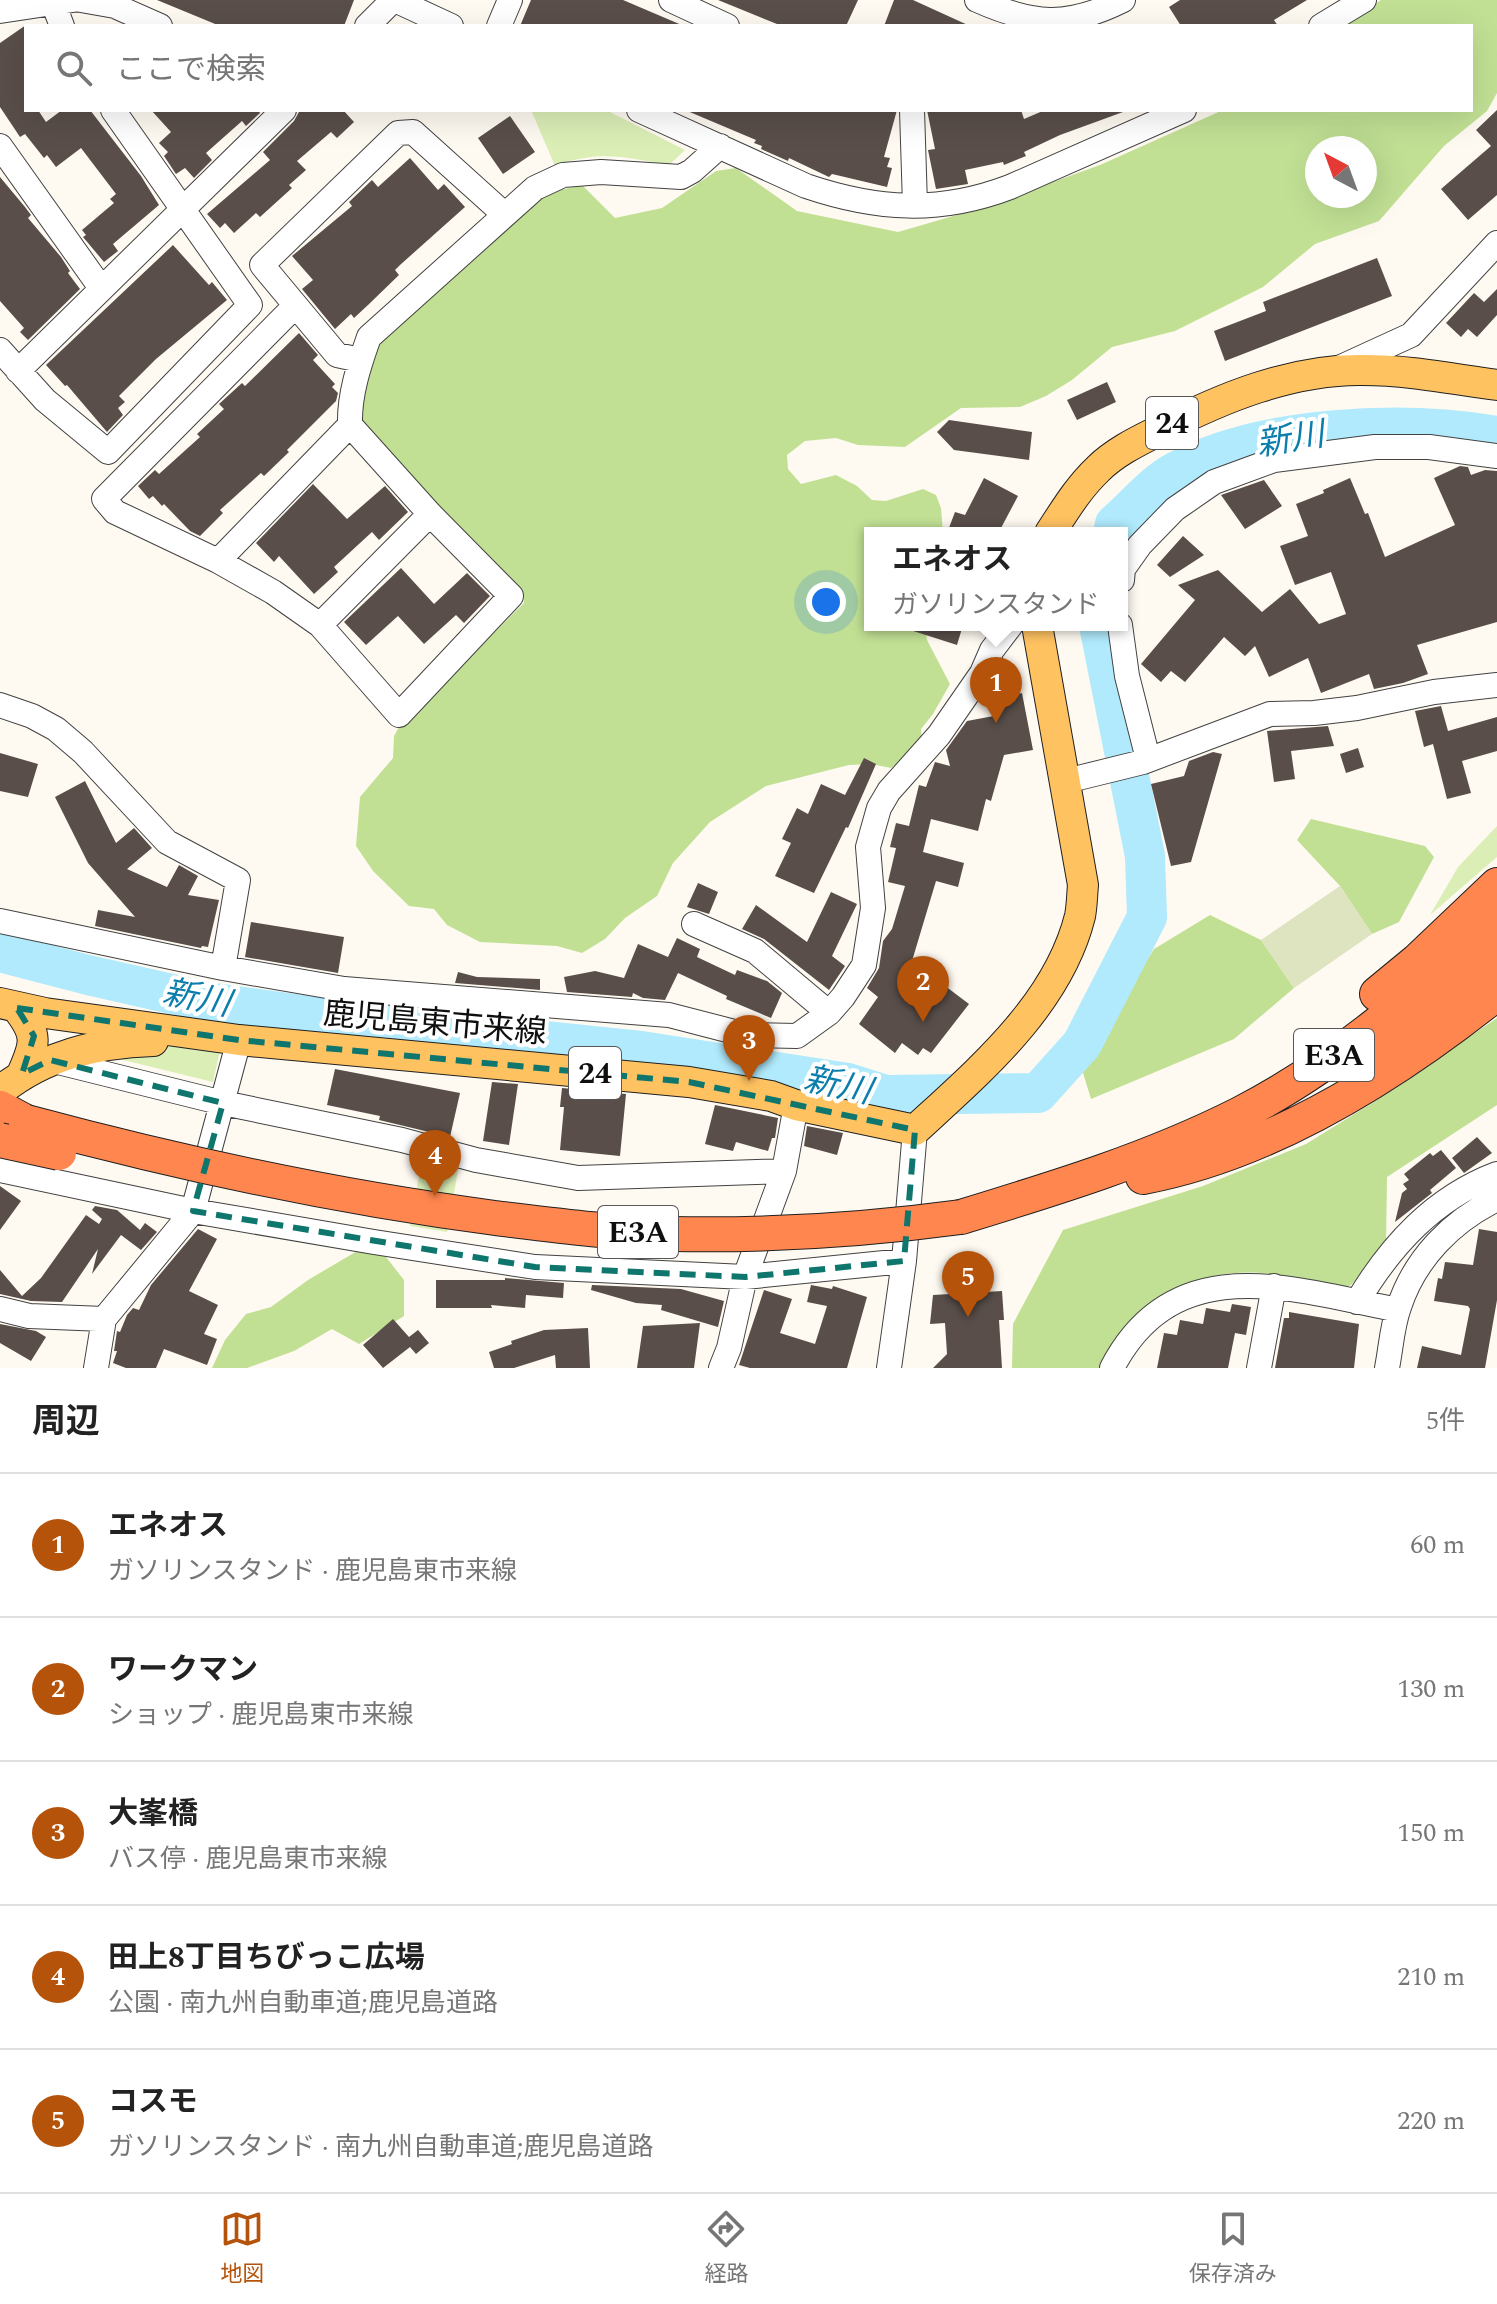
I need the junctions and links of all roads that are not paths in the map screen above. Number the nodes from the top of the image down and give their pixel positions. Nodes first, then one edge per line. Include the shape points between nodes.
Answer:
1 (81, 0) edge
2 (394, 0) edge
3 (510, 0) edge
4 (671, 0) edge
5 (977, 0) edge
6 (1123, 0) edge
7 (1364, 0) edge
8 (59, 1) edge
9 (0, 11) edge
10 (1070, 23) edge
11 (62, 24) edge
12 (156, 24) edge
13 (369, 24) edge
14 (447, 24) edge
15 (500, 24) edge
16 (723, 24) edge
17 (1324, 24) edge
18 (114, 112) edge
19 (282, 112) edge
20 (644, 112) edge
21 (912, 112) edge
22 (1179, 112) edge
23 (0, 146) edge
24 (720, 146) junction
25 (915, 205) junction
26 (182, 210) junction
27 (504, 214) junction
28 (1497, 243) edge
29 (101, 288) junction
30 (295, 306) junction
31 (0, 350) edge
32 (360, 360) junction
33 (18, 371) junction
34 (1331, 372) junction
35 (1497, 385) edge
36 (350, 425) junction
37 (1497, 456) edge
38 (430, 514) junction
39 (1054, 527) edge
40 (218, 561) junction
41 (1128, 562) edge
42 (320, 625) junction
43 (1006, 631) edge
44 (1038, 631) edge
45 (1121, 631) edge
46 (1497, 685) edge
47 (0, 705) edge
48 (1145, 760) junction
49 (1066, 781) junction
50 (1497, 885) edge
51 (0, 921) edge
52 (1497, 921) edge
53 (694, 924) dead end
54 (1497, 959) edge
55 (223, 968) junction
56 (1497, 993) edge
57 (9, 1005) edge
58 (829, 1013) junction
59 (239, 1040) junction
60 (50, 1060) junction
61 (11, 1082) edge
62 (223, 1103) junction
63 (796, 1105) junction
64 (6, 1121) edge
65 (915, 1130) junction
66 (1146, 1166) junction
67 (0, 1170) edge
68 (784, 1171) junction
69 (1497, 1174) edge
70 (1497, 1199) edge
71 (193, 1211) junction
72 (904, 1261) junction
73 (745, 1277) junction
74 (1274, 1286) junction
75 (1357, 1302) junction
76 (0, 1309) edge
77 (1398, 1310) junction
78 (104, 1319) junction
79 (96, 1368) edge
80 (721, 1368) edge
81 (889, 1368) edge
82 (1112, 1368) edge
83 (1259, 1368) edge
84 (1387, 1368) edge

1 - 12 street via 115,6
2 - 13 street
2 - 14 street
3 - 15 street
4 - 16 street
5 - 10 street via 1040,21
6 - 10 street
7 - 17 street
8 - 9 street
8 - 11 street
18 - 26 street
19 - 26 street
20 - 24 street
21 - 25 street
22 - 25 street via 982,197
23 - 29 street
24 - 25 street via 832,195
24 - 27 street via 681,177 563,175 535,188
26 - 29 street
26 - 33 street via 250,305 108,452
27 - 30 street via 413,132 398,133 262,265
27 - 32 street via 369,337
28 - 34 street via 1411,335
29 - 33 street
30 - 32 street via 337,355
30 - 40 street via 104,499 115,512
31 - 33 street
32 - 36 street
34 - 35 main road, 24 via 1405,372
34 - 39 main road, 24 via 1233,396 1132,444 1099,468
36 - 38 street
36 - 40 street
37 - 41 street via 1375,447 1274,460 1214,482 1175,509
38 - 42 street
38 - 42 street via 511,596 399,715
40 - 42 street
43 - 58 street via 963,703 879,808 868,847 873,908 864,965
44 - 49 main road
45 - 48 street
46 - 48 street via 1357,708 1270,714
47 - 55 street via 56,729 167,842 238,880
48 - 49 street
49 - 65 main road via 1083,885 1080,915 1064,958 1042,998
50 - 66 highway via 1417,961 1297,1061
51 - 55 street
52 - 66 highway, E3A via 1392,1011 1307,1074
53 - 58 street via 755,951
54 - 66 highway, E3A via 1347,1075 1232,1139
55 - 58 street via 344,989 669,1015 746,1035 797,1036
56 - 66 highway via 1449,1031 1319,1111 1198,1164
57 - 59 main road, 鹿児島東市来線 / 24
57 - 61 main road via 29,1023 34,1036 32,1053
59 - 60 main road, 鹿児島東市来線 / 24 via 122,1042
59 - 62 street
59 - 63 main road, 鹿児島東市来線 / 24 via 689,1082
60 - 61 main road, 鹿児島東市来線 / 24
60 - 62 street
62 - 68 street via 578,1178
62 - 71 street
63 - 65 main road, 鹿児島東市来線 / 24
63 - 68 street
64 - 66 highway, E3A, bridge via 155,1173 548,1224 668,1234 877,1229 1024,1205
65 - 72 street
67 - 71 street
68 - 73 street
69 - 75 street via 1449,1196 1421,1219 1372,1275
70 - 77 street via 1447,1232 1409,1282
71 - 73 street via 535,1267
71 - 78 street
72 - 73 street
72 - 81 street
73 - 80 street
74 - 75 street
74 - 82 street via 1197,1291 1132,1335
74 - 83 street
75 - 77 street
76 - 78 street via 29,1316
77 - 84 street
78 - 79 street

